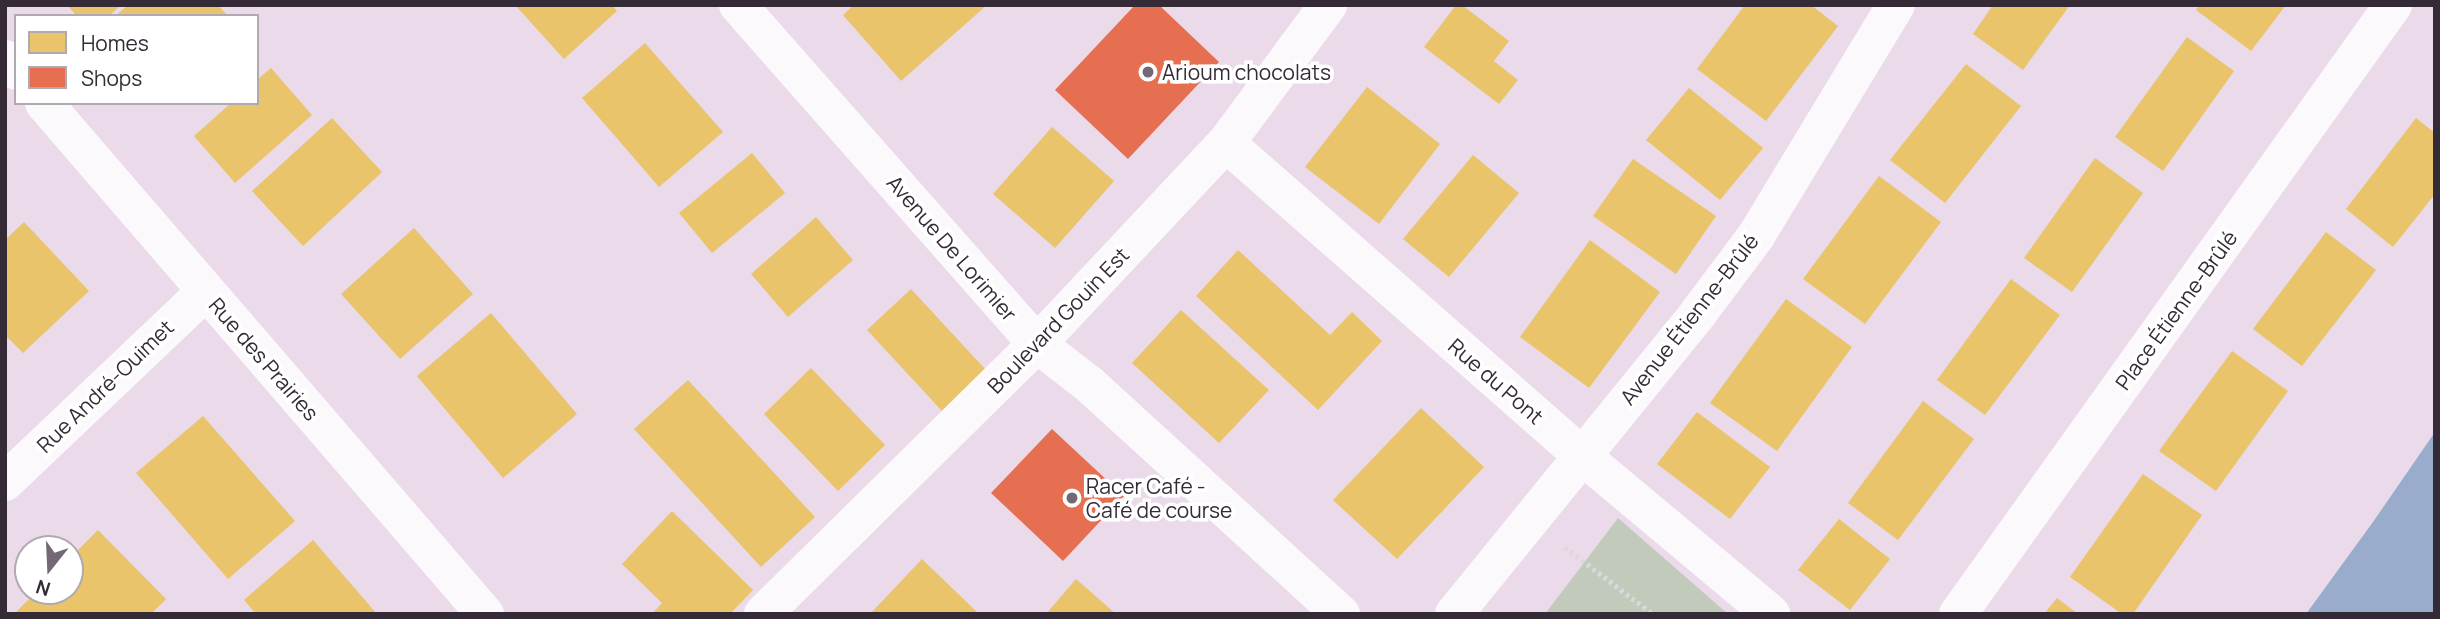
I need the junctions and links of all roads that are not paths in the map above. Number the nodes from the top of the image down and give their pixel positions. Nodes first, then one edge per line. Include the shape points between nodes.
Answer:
1 (738, 5) edge
2 (1328, 5) edge
3 (1895, 5) edge
4 (2393, 5) edge
5 (46, 105) edge
6 (1226, 143) junction
7 (206, 291) junction
8 (1037, 344) junction
9 (1581, 456) junction
10 (5, 482) edge
11 (485, 614) edge
12 (763, 614) edge
13 (1341, 614) edge
14 (1454, 614) edge
15 (1771, 614) edge
16 (1958, 614) edge

1 - 8 street, Avenue De Lorimier
2 - 6 street, Boulevard Gouin Est
3 - 9 street, Avenue Étienne-Brûlé via 1756,236
4 - 16 street, Place Étienne-Brûlé
5 - 7 street, Rue des Prairies
6 - 8 street, Boulevard Gouin Est
6 - 9 street, Rue du Pont
7 - 10 street, Rue André-Ouimet
7 - 11 street, Rue des Prairies
8 - 12 street, Boulevard Gouin Est
8 - 13 street, Avenue De Lorimier via 1090,386
9 - 14 street, Avenue Étienne-Brûlé
9 - 15 street, Rue du Pont

